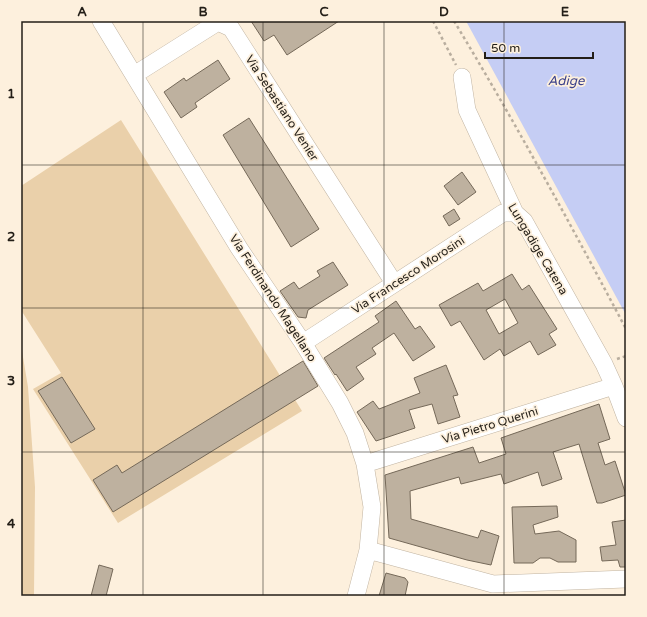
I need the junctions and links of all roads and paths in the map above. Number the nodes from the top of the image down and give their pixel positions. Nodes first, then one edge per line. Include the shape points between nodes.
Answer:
1 (101, 21) edge
2 (433, 21) edge
3 (454, 21) edge
4 (134, 75) junction
5 (462, 76) joint
6 (515, 213) junction
7 (394, 283) junction
8 (626, 329) edge
9 (303, 343) junction
10 (626, 356) edge
11 (617, 359) dead end
12 (614, 386) junction
13 (626, 418) edge
14 (366, 464) junction
15 (368, 550) junction
16 (626, 579) edge
17 (356, 596) edge

1 - 4 street, Via Ferdinando Magellano
2 - 5 path
3 - 8 path via 586,253
4 - 7 street, Via Sebastiano Venier via 218,22 231,28
4 - 9 street, Via Ferdinando Magellano via 239,248
5 - 6 street, Lungadige Catena via 467,110
6 - 7 street, Via Francesco Morosini via 503,213
6 - 12 street, Lungadige Catena via 524,221
7 - 9 street, Via Francesco Morosini
9 - 14 street, Via Ferdinando Magellano via 340,403 355,433
10 - 11 path
12 - 13 street, Lungadige Catena
12 - 14 street, Via Pietro Querini
14 - 15 street, Via Ferdinando Magellano via 372,507
15 - 16 street via 493,584
15 - 17 street, Via Ferdinando Magellano

